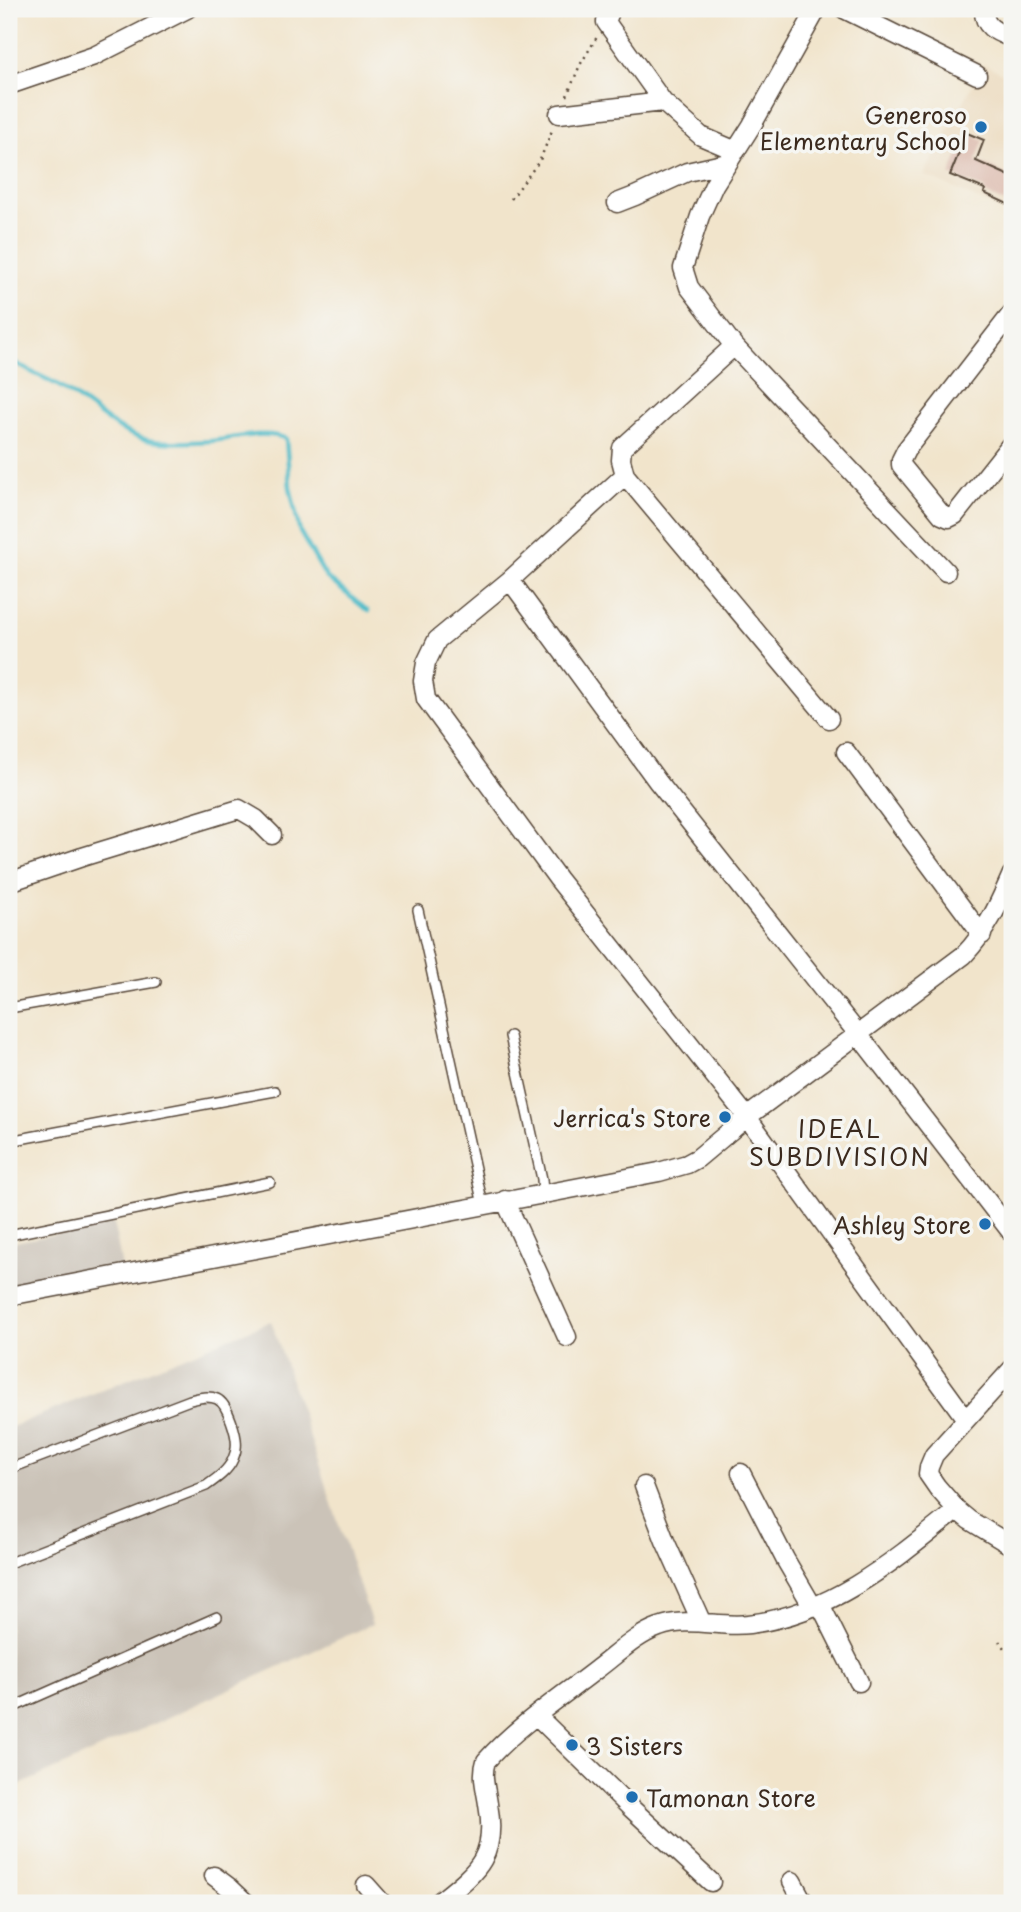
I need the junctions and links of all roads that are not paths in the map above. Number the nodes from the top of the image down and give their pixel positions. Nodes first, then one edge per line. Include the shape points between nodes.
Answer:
1 (187, 9) edge
2 (611, 9) edge
3 (817, 9) edge
4 (844, 9) edge
5 (984, 14) edge
6 (1012, 38) edge
7 (977, 75) dead end
8 (9, 85) edge
9 (663, 102) junction
10 (559, 114) dead end
11 (731, 157) junction
12 (617, 203) dead end
13 (1012, 313) edge
14 (734, 346) junction
15 (1012, 443) edge
16 (625, 475) junction
17 (946, 572) dead end
18 (510, 580) junction
19 (829, 719) dead end
20 (846, 752) dead end
21 (272, 835) dead end
22 (1012, 874) edge
23 (9, 882) edge
24 (418, 910) dead end
25 (982, 935) junction
26 (156, 982) dead end
27 (9, 1007) edge
28 (858, 1034) junction
29 (510, 1036) dead end
30 (275, 1091) dead end
31 (747, 1117) junction
32 (9, 1141) edge
33 (270, 1182) dead end
34 (542, 1193) junction
35 (505, 1200) junction
36 (484, 1205) junction
37 (1012, 1233) edge
38 (9, 1235) edge
39 (9, 1296) edge
40 (567, 1337) dead end
41 (1012, 1369) edge
42 (966, 1419) junction
43 (9, 1469) edge
44 (741, 1473) dead end
45 (644, 1486) dead end
46 (957, 1510) junction
47 (1012, 1546) edge
48 (9, 1563) edge
49 (816, 1605) junction
50 (217, 1616) dead end
51 (701, 1621) junction
52 (859, 1682) dead end
53 (9, 1711) edge
54 (537, 1716) junction
55 (214, 1876) dead end
56 (792, 1881) dead end
57 (711, 1882) dead end
58 (366, 1885) dead end
59 (246, 1903) edge
60 (383, 1903) edge
61 (438, 1903) edge
62 (804, 1903) edge

1 - 8 street via 94,56
2 - 9 street via 606,22
3 - 11 street
4 - 7 street
5 - 6 street via 988,26
9 - 10 street
9 - 11 street
11 - 12 street
11 - 14 street via 700,216 683,268 689,287
13 - 15 street via 906,450 901,465 949,518
14 - 16 street via 622,448
14 - 17 street
16 - 18 street
16 - 19 street
18 - 28 street via 658,782
18 - 31 street via 437,640 426,663 426,699 558,879
20 - 25 street
21 - 23 street via 239,809
22 - 25 street
24 - 36 lane
25 - 28 street via 964,955
26 - 27 lane
28 - 31 street
28 - 37 street
29 - 34 lane
30 - 32 lane
31 - 34 street via 687,1164
31 - 42 street
33 - 38 lane
34 - 35 street
35 - 36 street
35 - 40 street
36 - 39 street
41 - 42 street
42 - 46 street via 929,1467 932,1480
43 - 48 lane via 203,1396 224,1405 237,1447 232,1462 206,1486
44 - 49 street via 785,1559
45 - 51 street
46 - 47 street
46 - 49 street via 879,1572
49 - 51 street via 746,1625
49 - 52 street
50 - 53 lane
51 - 54 street via 648,1632
54 - 57 street
54 - 61 street via 486,1761 483,1770 491,1828 485,1858
55 - 59 street
56 - 62 street
58 - 60 street

